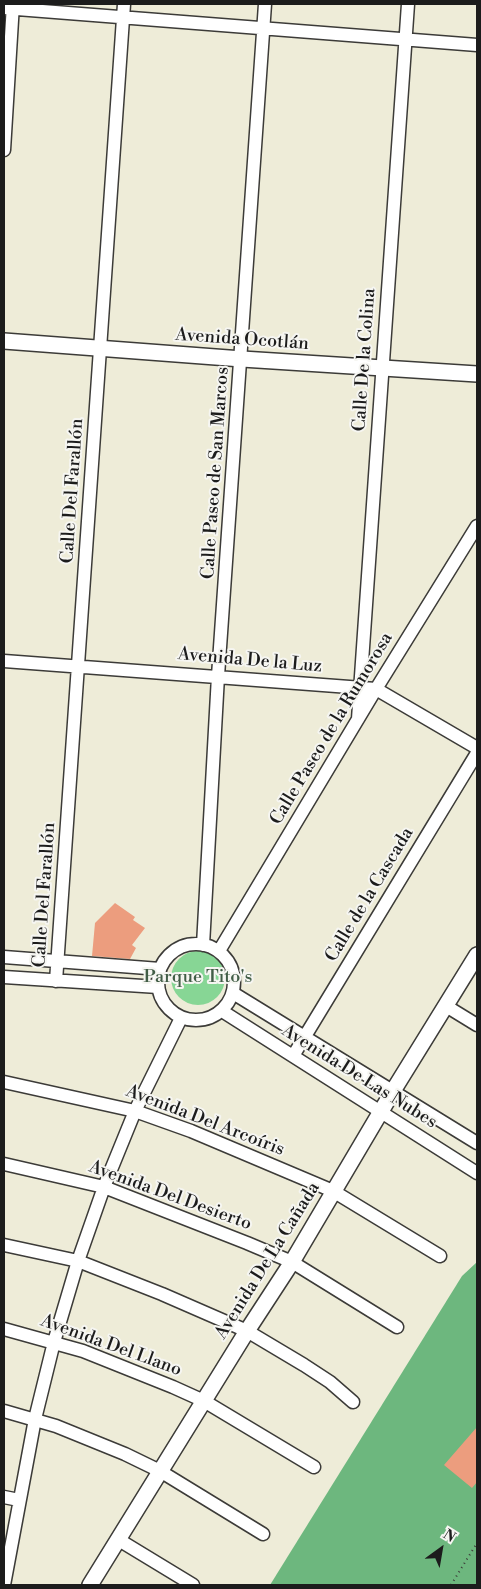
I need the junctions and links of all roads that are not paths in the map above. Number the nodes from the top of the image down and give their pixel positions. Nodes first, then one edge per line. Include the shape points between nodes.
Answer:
1 (124, 4) edge
2 (265, 4) edge
3 (408, 4) edge
4 (10, 7) edge
5 (123, 17) junction
6 (263, 28) junction
7 (405, 38) junction
8 (477, 44) edge
9 (4, 150) edge
10 (4, 340) edge
11 (101, 348) junction
12 (242, 359) junction
13 (382, 368) junction
14 (477, 374) edge
15 (477, 526) edge
16 (4, 661) edge
17 (78, 666) junction
18 (218, 676) junction
19 (359, 688) junction
20 (376, 689) junction
21 (358, 719) junction
22 (477, 748) edge
23 (477, 753) edge
24 (203, 945) junction
25 (219, 952) junction
26 (477, 955) edge
27 (4, 957) edge
28 (57, 961) junction
29 (160, 969) junction
30 (4, 977) edge
31 (56, 981) junction
32 (158, 987) junction
33 (233, 993) junction
34 (446, 1006) junction
35 (222, 1011) junction
36 (181, 1018) junction
37 (477, 1025) edge
38 (305, 1036) junction
39 (293, 1056) junction
40 (4, 1082) edge
41 (393, 1091) junction
42 (135, 1111) junction
43 (381, 1112) junction
44 (477, 1144) edge
45 (4, 1164) edge
46 (477, 1173) edge
47 (104, 1187) junction
48 (333, 1191) junction
49 (4, 1245) edge
50 (440, 1256) dead end
51 (78, 1261) junction
52 (292, 1262) junction
53 (398, 1326) dead end
54 (4, 1329) edge
55 (247, 1331) junction
56 (54, 1342) junction
57 (204, 1401) junction
58 (354, 1402) dead end
59 (4, 1412) edge
60 (35, 1419) junction
61 (314, 1468) dead end
62 (160, 1471) junction
63 (4, 1496) edge
64 (19, 1500) junction
65 (263, 1534) dead end
66 (119, 1540) junction
67 (4, 1585) edge
68 (90, 1585) edge
69 (193, 1585) edge

1 - 5 street, Calle Del Farallón
2 - 6 street, Calle Paseo de San Marcos
3 - 7 street, Calle De la Colina
4 - 5 street
4 - 9 street
5 - 6 street
5 - 11 street, Calle Del Farallón
6 - 7 street
6 - 12 street, Calle Paseo de San Marcos
7 - 8 street
7 - 13 street, Calle De la Colina
10 - 11 main road, Avenida Ocotlán
11 - 12 main road, Avenida Ocotlán
11 - 17 street, Calle Del Farallón
12 - 13 main road, Avenida Ocotlán
12 - 18 street, Calle Paseo de San Marcos
13 - 14 main road, Avenida Ocotlán
13 - 19 street, Calle De la Colina
15 - 20 street, Calle Paseo de la Rumorosa
16 - 17 street, Avenida De la Luz
17 - 18 street, Avenida De la Luz
17 - 28 street, Calle Del Farallón
18 - 19 street, Avenida De la Luz
18 - 24 street, Calle Paseo de San Marcos
19 - 20 street, Avenida De la Luz
19 - 21 street, Calle De la Colina
20 - 21 street, Calle Paseo de la Rumorosa
20 - 22 street, Avenida De la Luz
21 - 25 street, Calle Paseo de la Rumorosa
23 - 38 street, Calle de la Cascada
24 - 25 street
24 - 29 street via 190,944 178,949 167,957
25 - 33 street via 232,970
26 - 34 main road, Avenida De La Cañada
27 - 28 street
28 - 29 street
28 - 31 street, Calle Del Farallón
29 - 32 street
30 - 31 street
31 - 32 street
32 - 36 street via 166,1005
33 - 35 street
33 - 38 street, Avenida De Las Nubes
34 - 37 street
34 - 41 main road, Avenida De La Cañada
35 - 36 street via 195,1021
35 - 39 street, Avenida De Las Nubes
36 - 42 street
38 - 39 street, Calle de la Cascada
38 - 41 street, Avenida De Las Nubes
39 - 43 street, Avenida De Las Nubes
40 - 42 street, Avenida Del Arcoíris
41 - 43 main road, Avenida De La Cañada
41 - 44 street, Avenida De Las Nubes
42 - 47 street
42 - 48 street, Avenida Del Arcoíris
43 - 46 street, Avenida De Las Nubes
43 - 48 main road, Avenida De La Cañada
45 - 47 street, Avenida Del Desierto
47 - 51 street
47 - 52 street, Avenida Del Desierto
48 - 50 street, Avenida Del Arcoíris
48 - 52 main road, Avenida De La Cañada
49 - 51 street
51 - 55 street
51 - 56 street
52 - 53 street, Avenida Del Desierto
52 - 55 main road, Avenida De La Cañada
54 - 56 street, Avenida Del Llano
55 - 57 main road, Avenida De La Cañada
55 - 58 street via 317,1374
56 - 57 street, Avenida Del Llano
56 - 60 street
57 - 61 street, Avenida Del Llano
57 - 62 main road, Avenida De La Cañada
59 - 60 street
60 - 62 street
60 - 64 street
62 - 65 street
62 - 66 main road, Avenida De La Cañada
63 - 64 street
64 - 67 street
66 - 68 main road, Avenida De La Cañada
66 - 69 street

